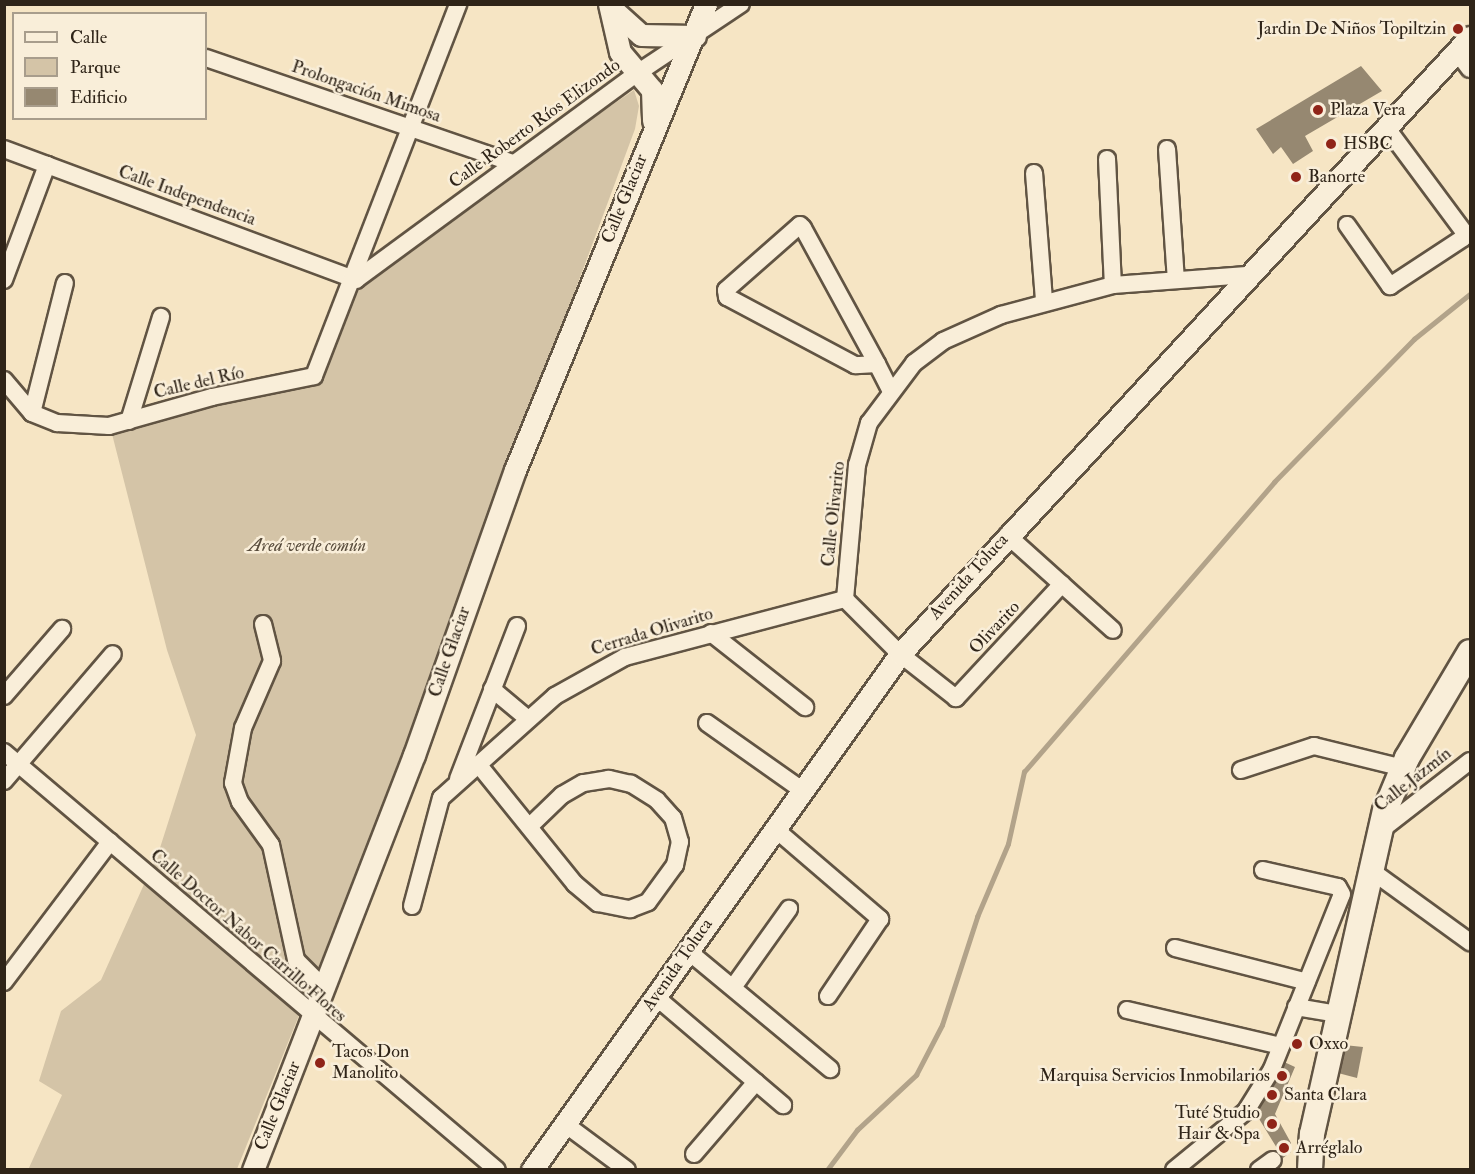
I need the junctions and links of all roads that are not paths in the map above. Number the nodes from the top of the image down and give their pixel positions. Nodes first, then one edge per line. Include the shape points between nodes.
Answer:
1 (458, 4) edge
2 (609, 4) edge
3 (706, 4) edge
4 (741, 4) edge
5 (695, 36) junction
6 (1464, 44) edge
7 (207, 58) edge
8 (1470, 69) edge
9 (636, 74) junction
10 (1386, 127) junction
11 (413, 128) junction
12 (651, 136) junction
13 (4, 149) edge
14 (1167, 149) dead end
15 (1107, 159) dead end
16 (513, 163) junction
17 (47, 165) junction
18 (1034, 173) dead end
19 (1347, 225) dead end
20 (1247, 275) junction
21 (4, 280) edge
22 (356, 280) junction
23 (1176, 280) junction
24 (65, 283) dead end
25 (1113, 285) junction
26 (1044, 300) junction
27 (161, 317) dead end
28 (877, 364) junction
29 (4, 380) edge
30 (890, 390) junction
31 (32, 414) junction
32 (129, 421) junction
33 (1007, 535) junction
34 (1062, 585) junction
35 (845, 598) junction
36 (263, 624) dead end
37 (517, 626) dead end
38 (62, 629) dead end
39 (1113, 630) dead end
40 (711, 633) junction
41 (1470, 652) edge
42 (113, 654) dead end
43 (900, 654) junction
44 (492, 689) junction
45 (4, 696) edge
46 (805, 707) dead end
47 (528, 719) junction
48 (707, 723) dead end
49 (4, 752) edge
50 (1470, 761) edge
51 (20, 764) junction
52 (478, 764) junction
53 (1402, 768) junction
54 (1241, 770) dead end
55 (4, 781) edge
56 (457, 781) junction
57 (802, 790) junction
58 (530, 826) junction
59 (774, 828) junction
60 (1380, 831) junction
61 (110, 842) junction
62 (1370, 869) junction
63 (1263, 870) dead end
64 (412, 906) dead end
65 (789, 909) dead end
66 (1470, 942) edge
67 (1175, 948) dead end
68 (688, 951) junction
69 (4, 982) edge
70 (1307, 982) junction
71 (734, 986) junction
72 (325, 989) junction
73 (828, 996) dead end
74 (656, 997) junction
75 (1296, 1007) junction
76 (1127, 1010) dead end
77 (1338, 1014) junction
78 (313, 1019) junction
79 (1281, 1046) junction
80 (830, 1069) dead end
81 (756, 1082) junction
82 (783, 1105) dead end
83 (565, 1124) junction
84 (694, 1154) dead end
85 (253, 1170) edge
86 (497, 1170) edge
87 (532, 1170) edge
88 (627, 1170) edge
89 (1174, 1170) edge
90 (1310, 1170) edge

1 - 11 street
2 - 5 street via 641,35
2 - 9 street, Calle Glaciar via 620,52
3 - 5 street, Calle Glaciar
4 - 5 street, Calle Roberto Ríos Elizondo
5 - 9 street, Calle Roberto Ríos Elizondo
5 - 12 street, Calle Glaciar
6 - 8 street
6 - 10 street, Avenida Toluca
7 - 11 street, Prolongación Mimosa
9 - 12 street, Calle Glaciar via 656,100
9 - 16 street, Calle Roberto Ríos Elizondo
10 - 19 street via 1464,232 1463,238 1390,286
10 - 20 street, Avenida Toluca
11 - 16 street, Prolongación Mimosa
11 - 22 street
12 - 72 street, Calle Glaciar via 514,470
13 - 17 street, Calle Independencia
14 - 23 street
15 - 25 street
16 - 22 street, Calle Roberto Ríos Elizondo
17 - 21 street
17 - 22 street, Calle Independencia
18 - 26 street
20 - 23 street, Calle Olivarito
20 - 33 street, Avenida Toluca
22 - 32 street, Calle del Río via 314,376 212,397
23 - 25 street, Calle Olivarito
24 - 31 street
25 - 26 street, Calle Olivarito
26 - 30 street, Calle Olivarito via 943,341
27 - 32 street
28 - 28 street via 855,365 728,297 726,290 800,225
28 - 30 street
29 - 31 street
30 - 35 street, Calle Olivarito via 869,423 857,465
31 - 32 street, Calle del Río via 84,426
33 - 34 street
33 - 43 street, Avenida Toluca
34 - 39 street
34 - 43 street, Olivarito via 956,698
35 - 40 street, Cerrada Olivarito
35 - 43 street
36 - 72 street via 272,661 243,728 233,783 240,802 270,845 296,960
37 - 44 street
38 - 45 street
40 - 46 street
40 - 47 street, Cerrada Olivarito via 588,673
41 - 53 main road
42 - 51 street
43 - 57 street, Avenida Toluca
44 - 47 street
44 - 56 street
47 - 52 street, Cerrada Olivarito
48 - 57 street
49 - 51 street, Calle Doctor Nabor Carrillo Flores
50 - 60 street, Calle Jazmín
51 - 55 street
51 - 61 street, Calle Doctor Nabor Carrillo Flores
52 - 56 street, Cerrada Olivarito
52 - 58 street
53 - 54 street via 1314,746
53 - 60 main road
56 - 64 street, Cerrada Olivarito via 441,798
57 - 59 street, Avenida Toluca
58 - 58 street via 575,884 612,908 630,909 648,902 675,865 680,842 673,818 631,784 583,783
59 - 68 street, Avenida Toluca
59 - 73 street via 880,919
60 - 62 main road
61 - 69 street
61 - 78 street, Calle Doctor Nabor Carrillo Flores
62 - 66 street
62 - 77 main road
63 - 70 street via 1341,890
65 - 71 street
67 - 70 street
68 - 71 street
68 - 74 street, Avenida Toluca
70 - 75 street
71 - 80 street
72 - 78 street, Calle Glaciar
74 - 81 street
74 - 83 street, Avenida Toluca
75 - 77 street
75 - 79 street
76 - 79 street
77 - 90 main road via 1311,1134
78 - 85 street, Calle Glaciar
78 - 86 street, Calle Doctor Nabor Carrillo Flores
79 - 89 street via 1246,1111
81 - 82 street
81 - 84 street
83 - 87 street, Avenida Toluca
83 - 88 street

